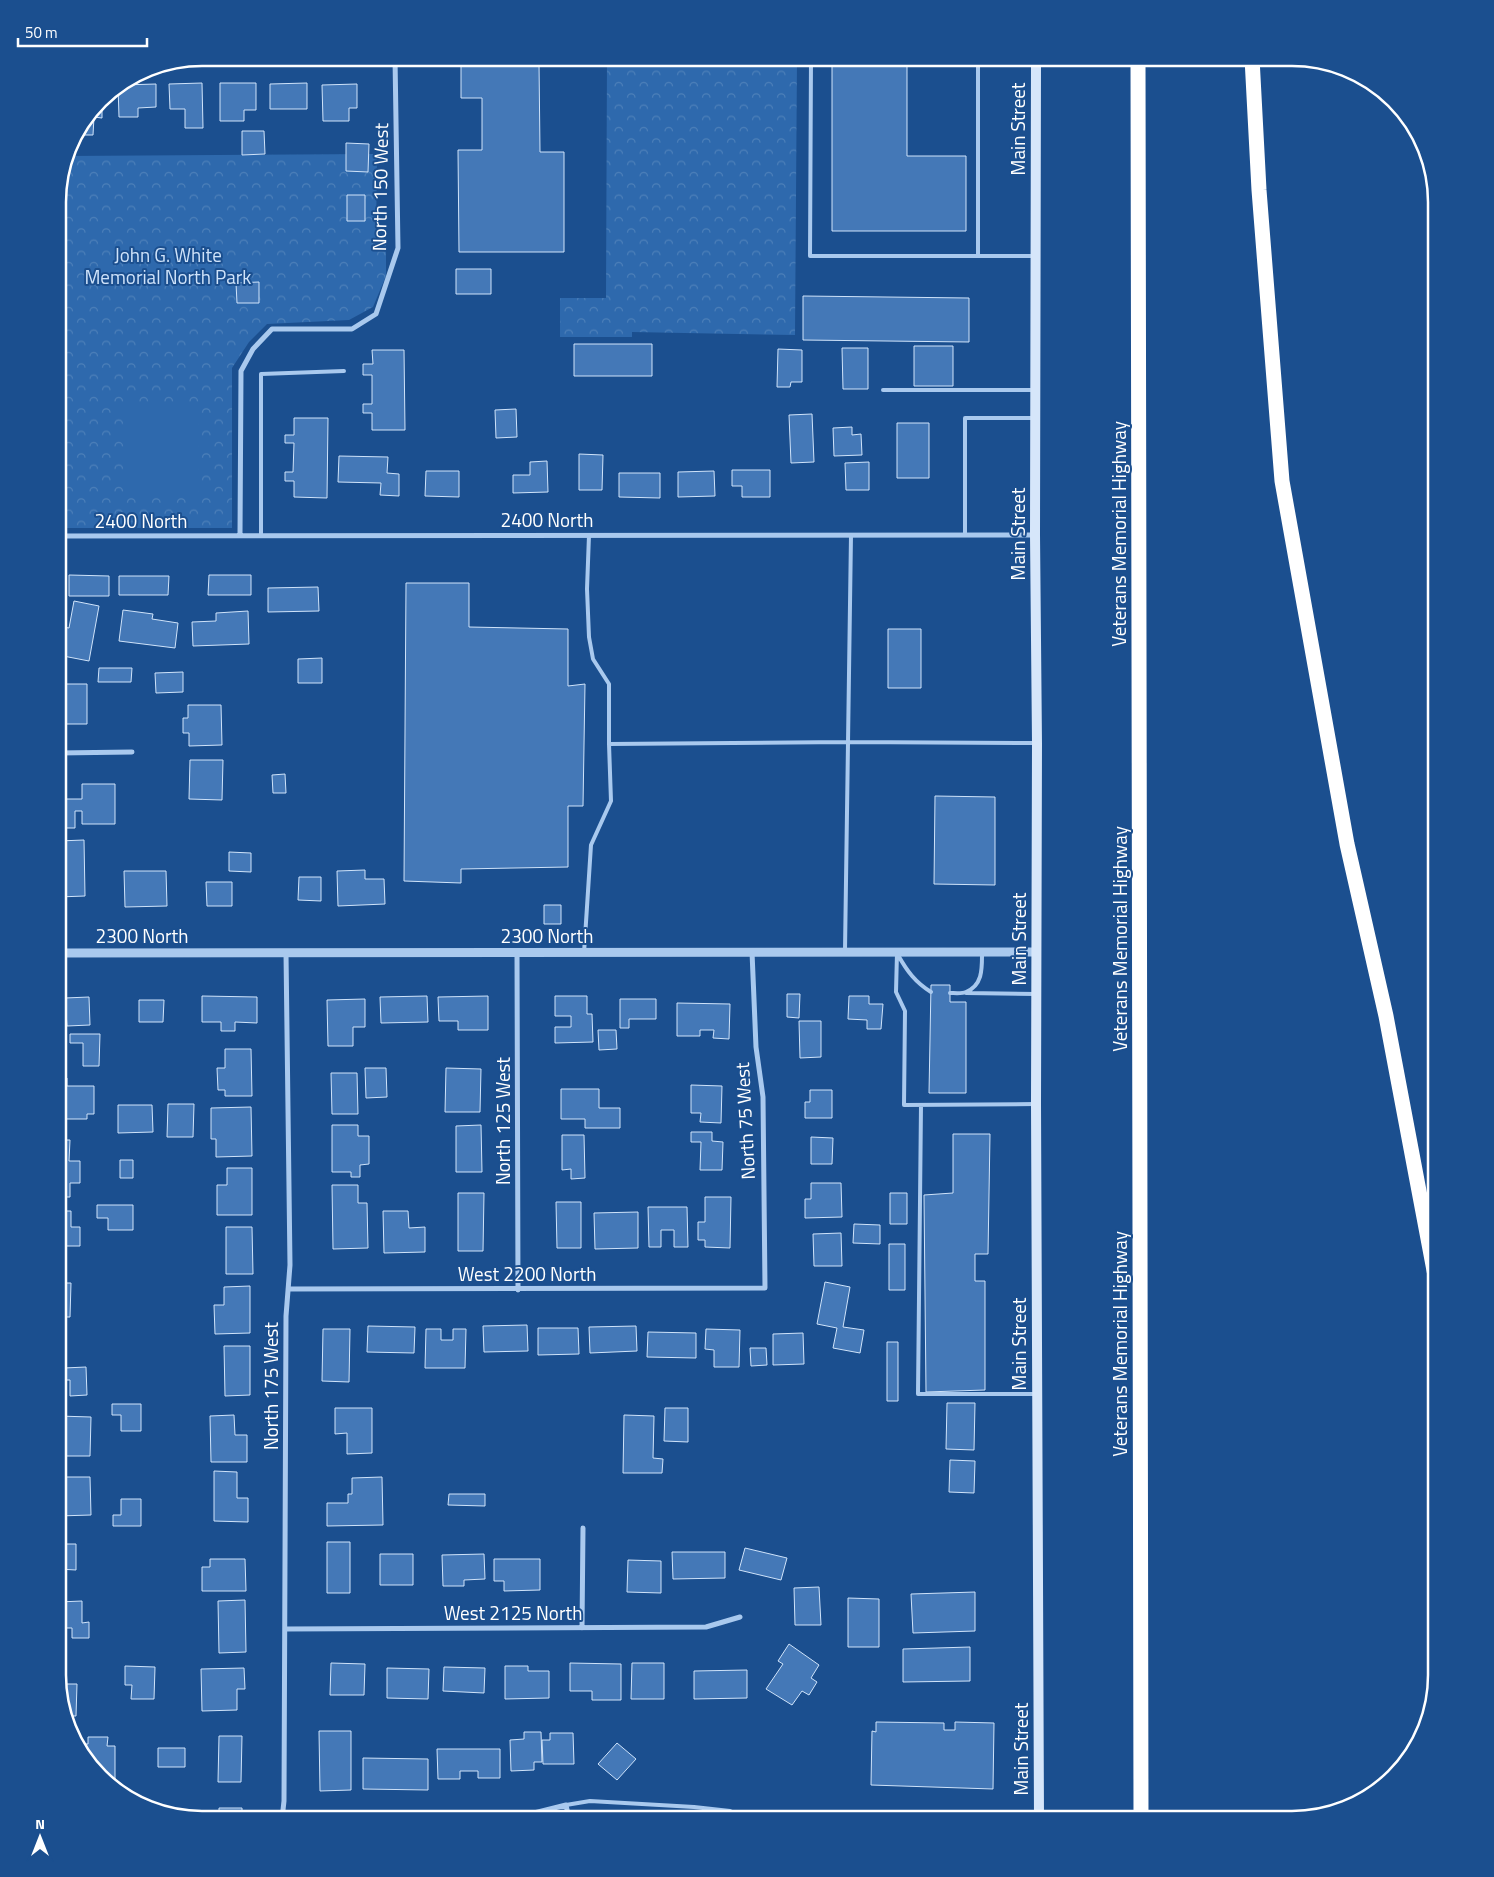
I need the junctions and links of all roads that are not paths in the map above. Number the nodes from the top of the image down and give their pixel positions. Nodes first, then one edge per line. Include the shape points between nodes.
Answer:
1 (395, 67) edge
2 (812, 67) edge
3 (978, 67) edge
4 (1036, 67) edge
5 (1138, 67) edge
6 (1252, 67) edge
7 (978, 256) junction
8 (1036, 256) junction
9 (344, 372) dead end
10 (882, 390) dead end
11 (1036, 390) junction
12 (1036, 418) junction
13 (240, 535) junction
14 (260, 535) junction
15 (851, 535) junction
16 (965, 535) junction
17 (67, 536) edge
18 (589, 536) junction
19 (1035, 536) junction
20 (848, 742) junction
21 (1038, 743) junction
22 (608, 744) junction
23 (132, 752) dead end
24 (67, 753) edge
25 (66, 952) edge
26 (286, 952) junction
27 (517, 952) junction
28 (584, 952) junction
29 (752, 952) junction
30 (982, 952) junction
31 (1036, 952) junction
32 (845, 953) junction
33 (897, 953) junction
34 (931, 992) dead end
35 (950, 993) dead end
36 (966, 993) junction
37 (1036, 994) junction
38 (1036, 1104) junction
39 (921, 1105) junction
40 (1428, 1238) edge
41 (765, 1288) joint
42 (288, 1289) junction
43 (518, 1290) junction
44 (1037, 1394) junction
45 (583, 1528) dead end
46 (740, 1617) dead end
47 (582, 1628) junction
48 (285, 1629) junction
49 (566, 1805) junction
50 (283, 1811) edge
51 (542, 1811) edge
52 (567, 1811) edge
53 (730, 1811) edge
54 (1038, 1811) edge
55 (1141, 1811) edge

1 - 13 street, North 150 West via 398,248 376,314 352,329 272,329 253,349 241,371
2 - 7 lane via 810,256
3 - 7 lane
4 - 8 main road, Main Street
5 - 55 highway, Veterans Memorial Highway
6 - 40 highway via 1282,481 1347,844 1386,1016
7 - 8 lane
8 - 11 main road, Main Street
9 - 14 lane via 260,374
10 - 11 lane
11 - 12 main road, Main Street
12 - 16 lane via 965,418
12 - 19 main road, Main Street
13 - 14 street, 2400 North
13 - 17 street, 2400 North
14 - 18 street, 2400 North
15 - 16 street, 2400 North
15 - 18 street, 2400 North
15 - 20 lane
16 - 19 street, 2400 North
18 - 22 lane via 589,637 593,659 609,684
19 - 21 main road, Main Street
20 - 21 lane
20 - 22 lane
20 - 32 lane
21 - 31 main road, Main Street
22 - 28 lane via 611,800 591,845
23 - 24 street
25 - 26 street, 2300 North
26 - 27 street, 2300 North
26 - 42 street, North 175 West
27 - 28 street, 2300 North
27 - 43 street, North 125 West
28 - 29 street, 2300 North
29 - 32 street, 2300 North
29 - 41 street, North 75 West via 756,1046 763,1097
30 - 31 street, 2300 North
30 - 33 street, 2300 North
30 - 36 lane via 979,982
31 - 37 main road, Main Street
32 - 33 street, 2300 North
33 - 34 lane via 908,973
33 - 39 lane via 896,992 905,1011 904,1105
35 - 36 lane
36 - 37 lane
37 - 38 main road, Main Street
38 - 39 lane
38 - 44 main road, Main Street
39 - 44 lane via 918,1394
41 - 43 street, West 2200 North
42 - 43 street, West 2200 North
42 - 48 street, North 175 West
44 - 54 main road, Main Street
45 - 47 street
46 - 47 street, West 2125 North via 706,1627
47 - 48 street, West 2125 North
48 - 50 street, North 175 West
49 - 51 street
49 - 52 street
49 - 53 lane via 590,1801

